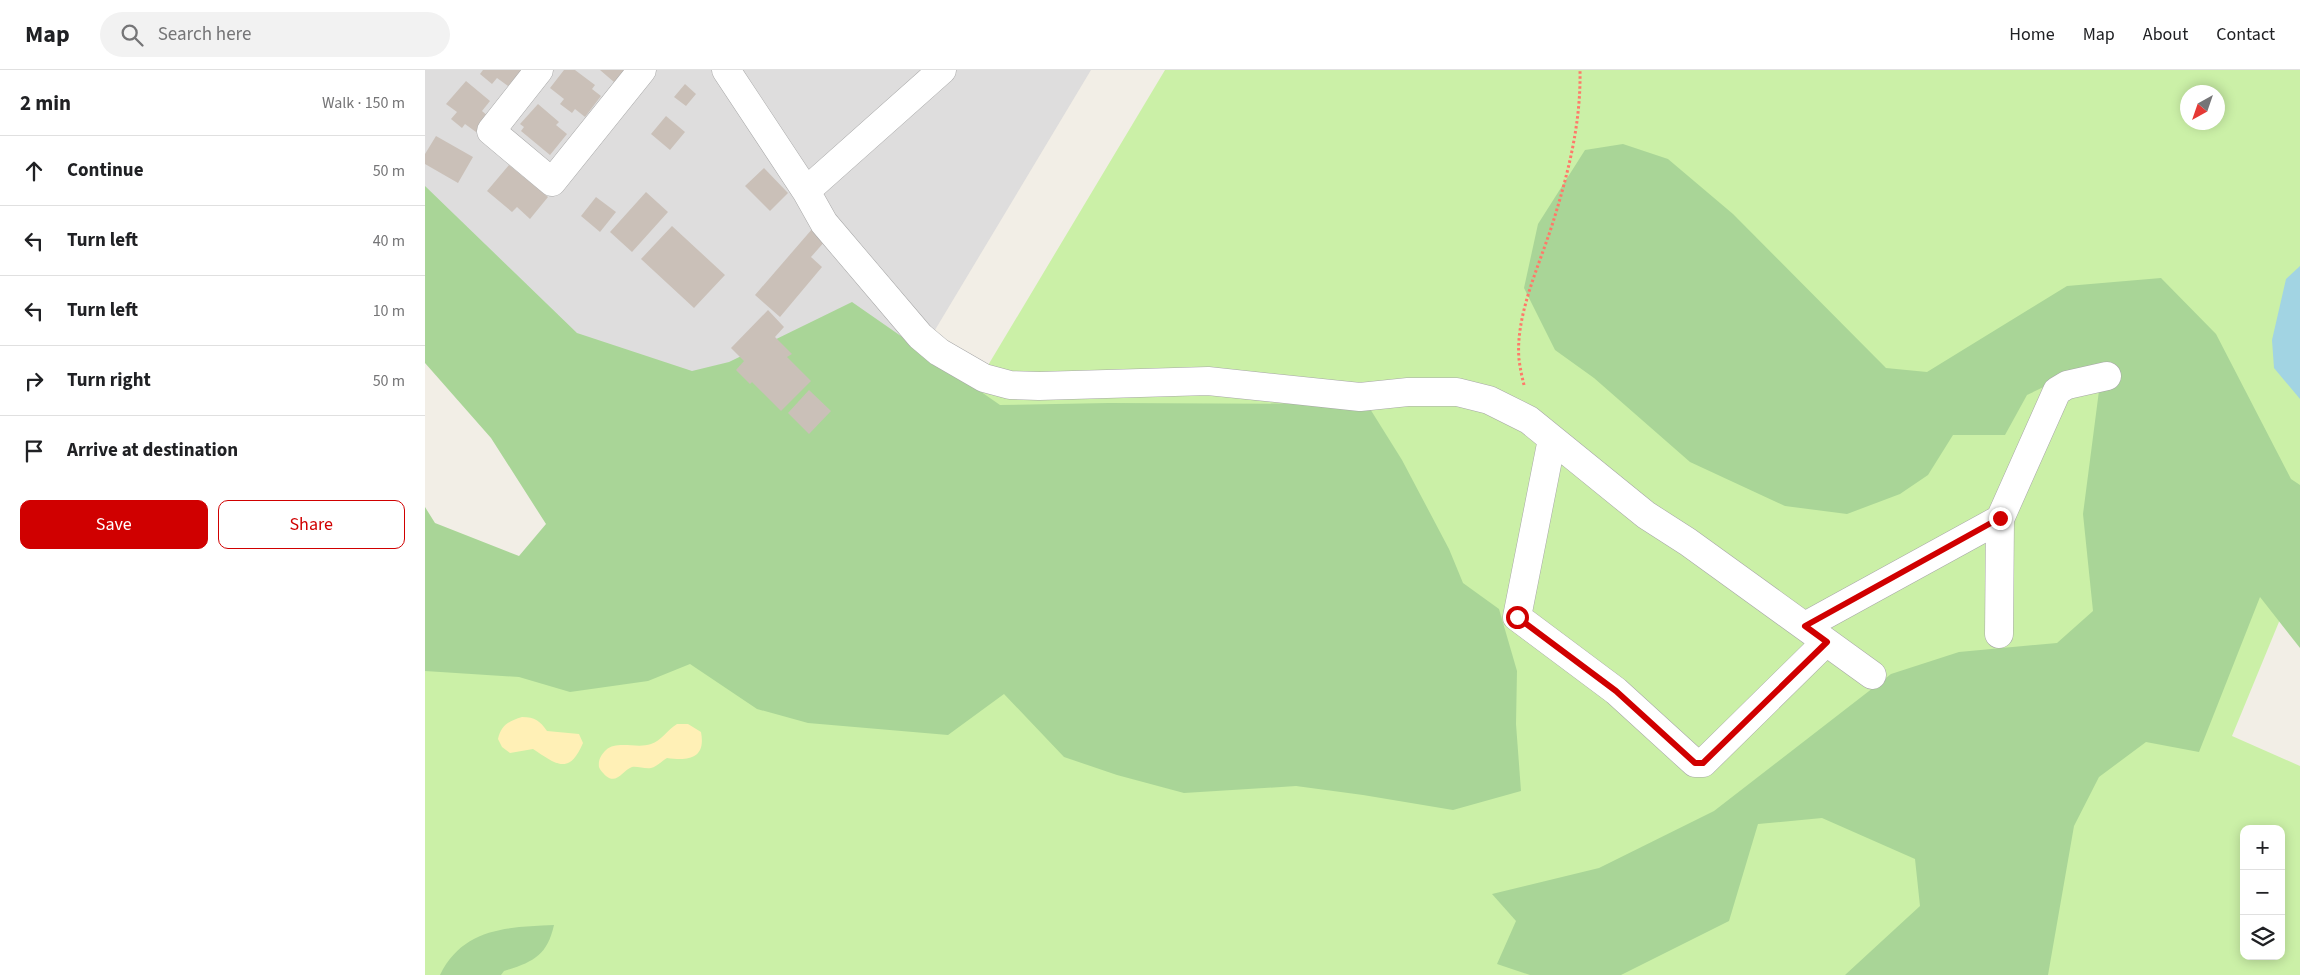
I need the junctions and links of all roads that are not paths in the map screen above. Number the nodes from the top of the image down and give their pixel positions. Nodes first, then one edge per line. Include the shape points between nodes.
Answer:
1 (539, 70) edge
2 (643, 70) edge
3 (726, 70) edge
4 (942, 70) edge
5 (806, 191) junction
6 (2107, 376) dead end
7 (1552, 439) junction
8 (2000, 518) junction
9 (1805, 626) junction
10 (1999, 634) dead end
11 (1827, 642) junction
12 (1872, 675) dead end

1 - 2 street via 491,131 552,182
3 - 5 street
4 - 5 street
5 - 7 street via 824,223 920,336 939,352 985,378 1010,385 1039,386 1208,381 1360,397 1408,392 1457,392 1489,400 1529,420
6 - 8 street via 2067,385 2057,391
7 - 9 street via 1646,515
7 - 11 street via 1517,617 1616,691 1695,763 1703,763
8 - 9 street
8 - 10 street
9 - 11 street
11 - 12 street

